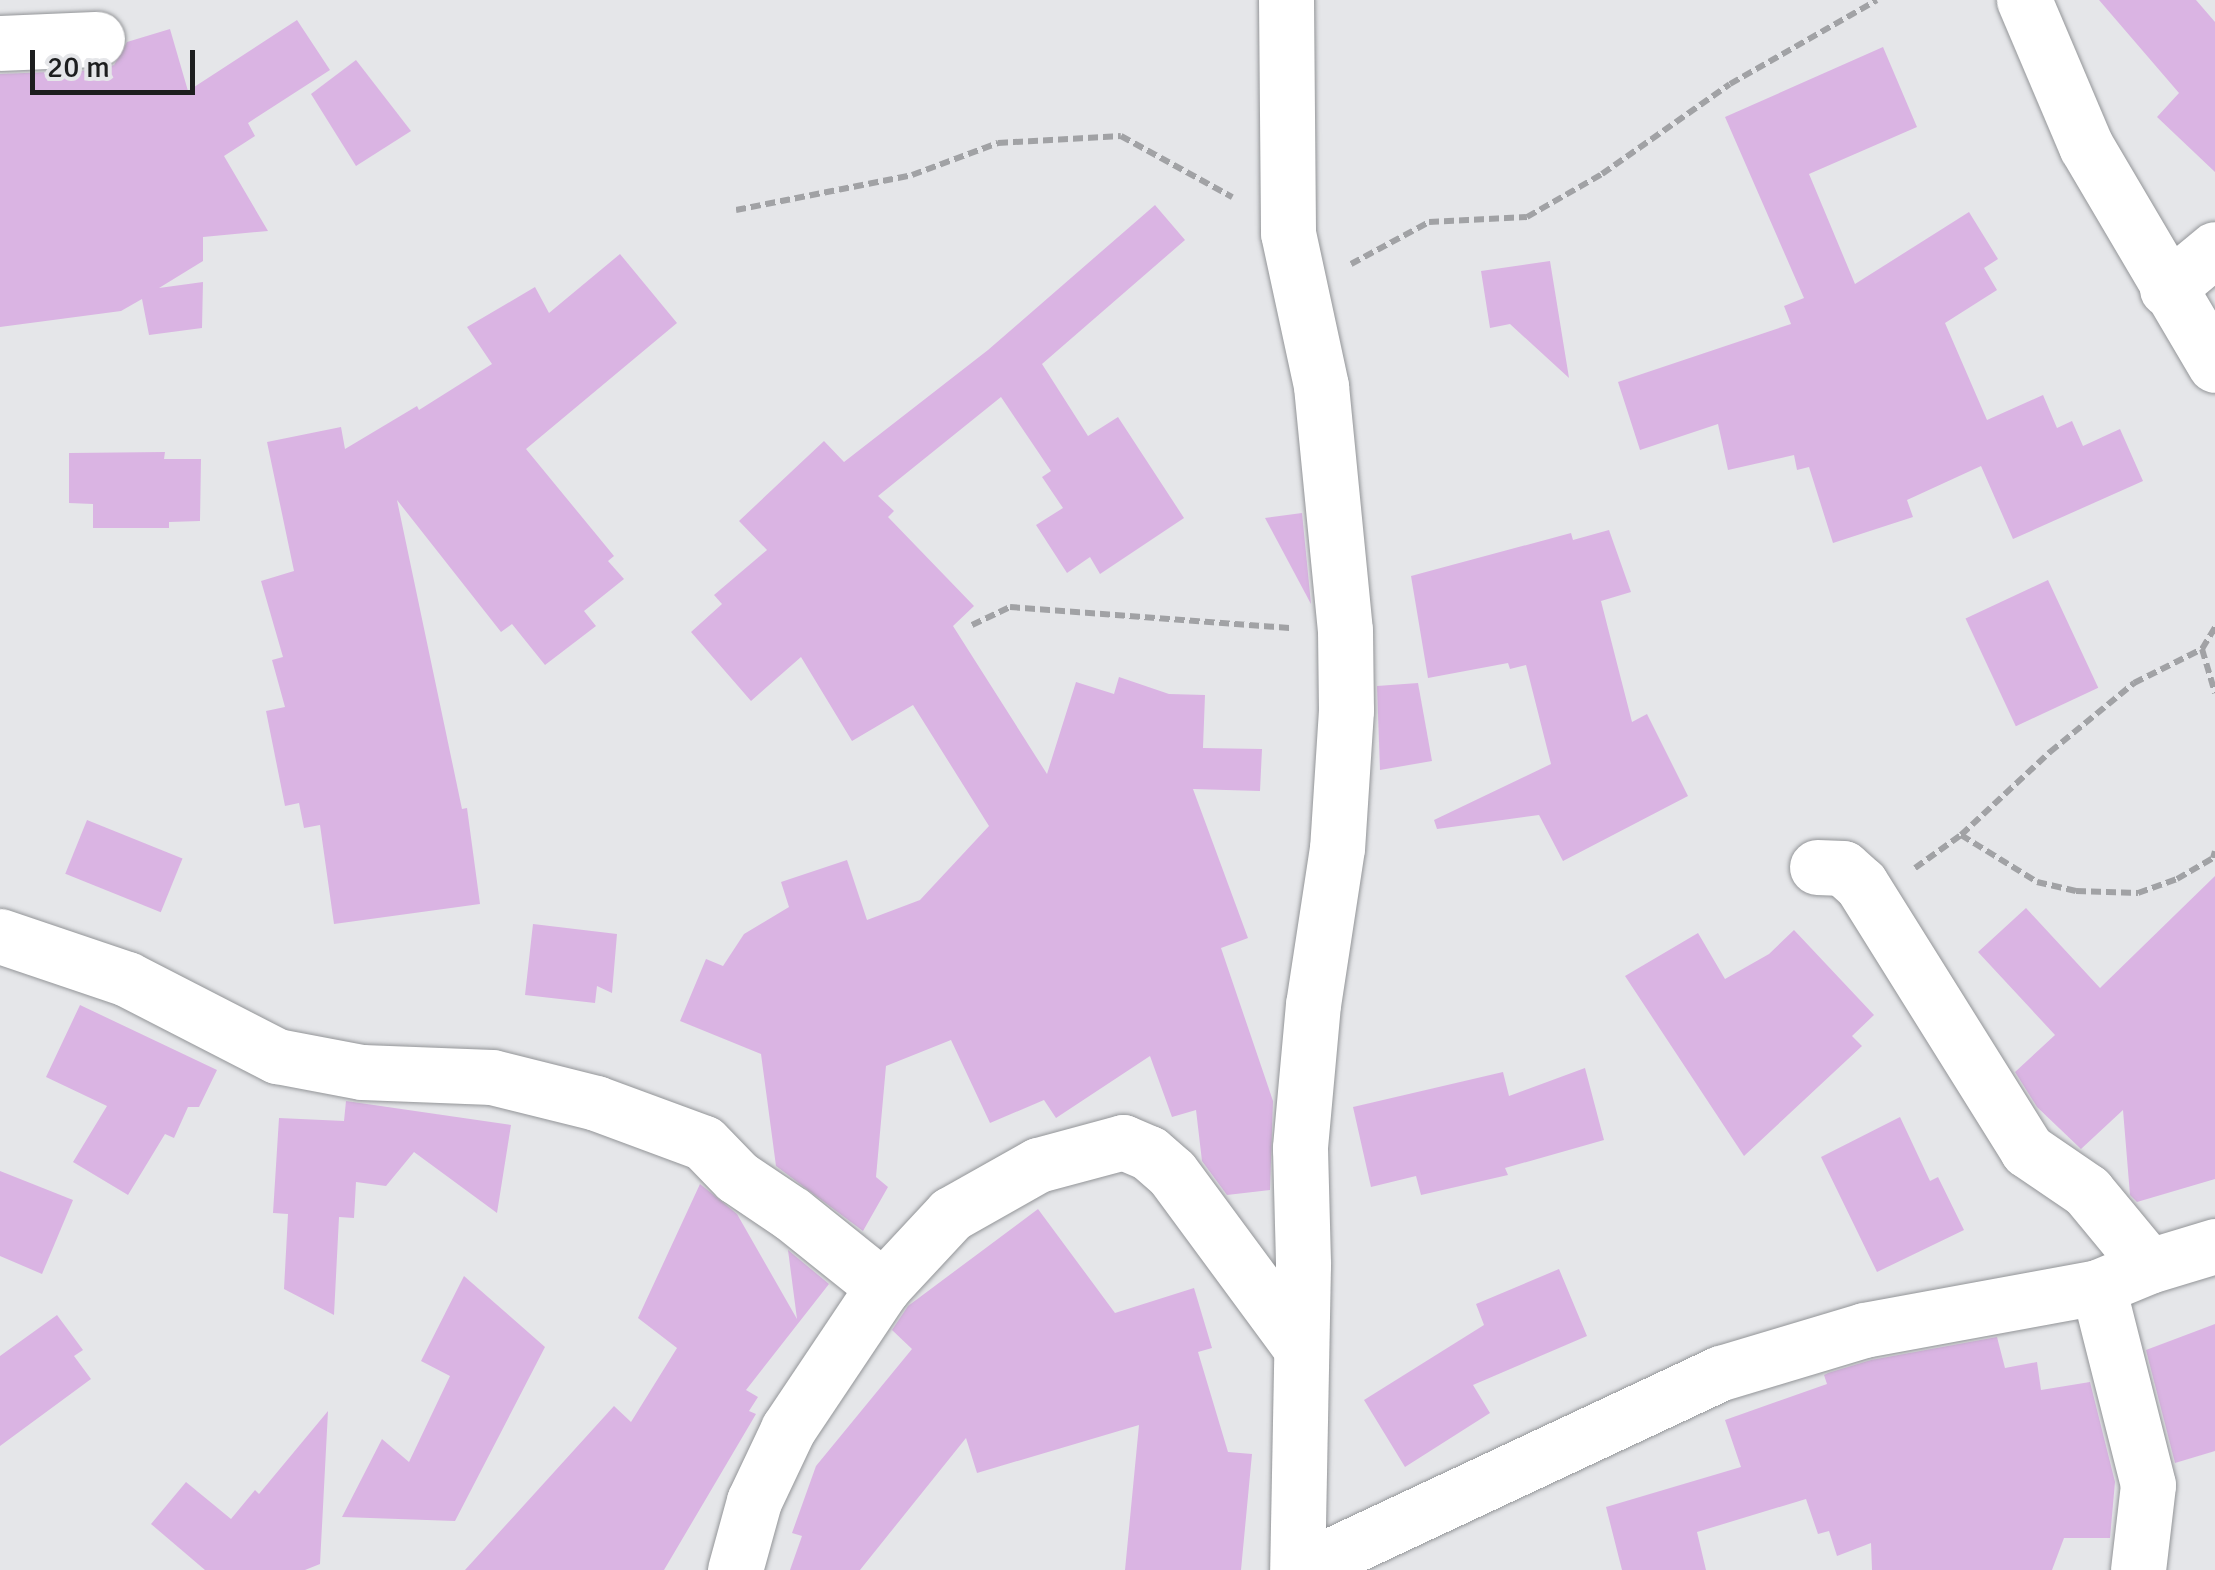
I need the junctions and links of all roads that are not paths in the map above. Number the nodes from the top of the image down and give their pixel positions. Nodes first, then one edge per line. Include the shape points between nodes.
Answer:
1 (1286, 0) edge
2 (2024, 0) edge
3 (97, 39) dead end
4 (0, 43) edge
5 (2215, 249) edge
6 (2167, 289) junction
7 (2215, 365) edge
8 (1817, 867) dead end
9 (0, 936) edge
10 (2215, 1246) edge
11 (2149, 1266) junction
12 (2098, 1287) junction
13 (883, 1288) junction
14 (1298, 1344) junction
15 (735, 1570) edge
16 (1298, 1570) edge
17 (2138, 1570) edge

1 - 14 street via 1288,233 1322,386 1346,710 1337,848 1300,1148
2 - 6 street via 2086,146
3 - 4 street
5 - 6 street
6 - 7 street
8 - 11 street via 1843,868 1861,884 2027,1150 2088,1191
9 - 13 street via 127,980 277,1056 362,1072 492,1077 596,1103 704,1143 737,1177
10 - 11 street
11 - 12 street
12 - 16 street via 1864,1330 1721,1373
12 - 17 street via 2148,1485
13 - 14 street via 952,1214 996,1186 1038,1165 1124,1142 1172,1173
13 - 15 street via 788,1429 754,1502
14 - 16 street

